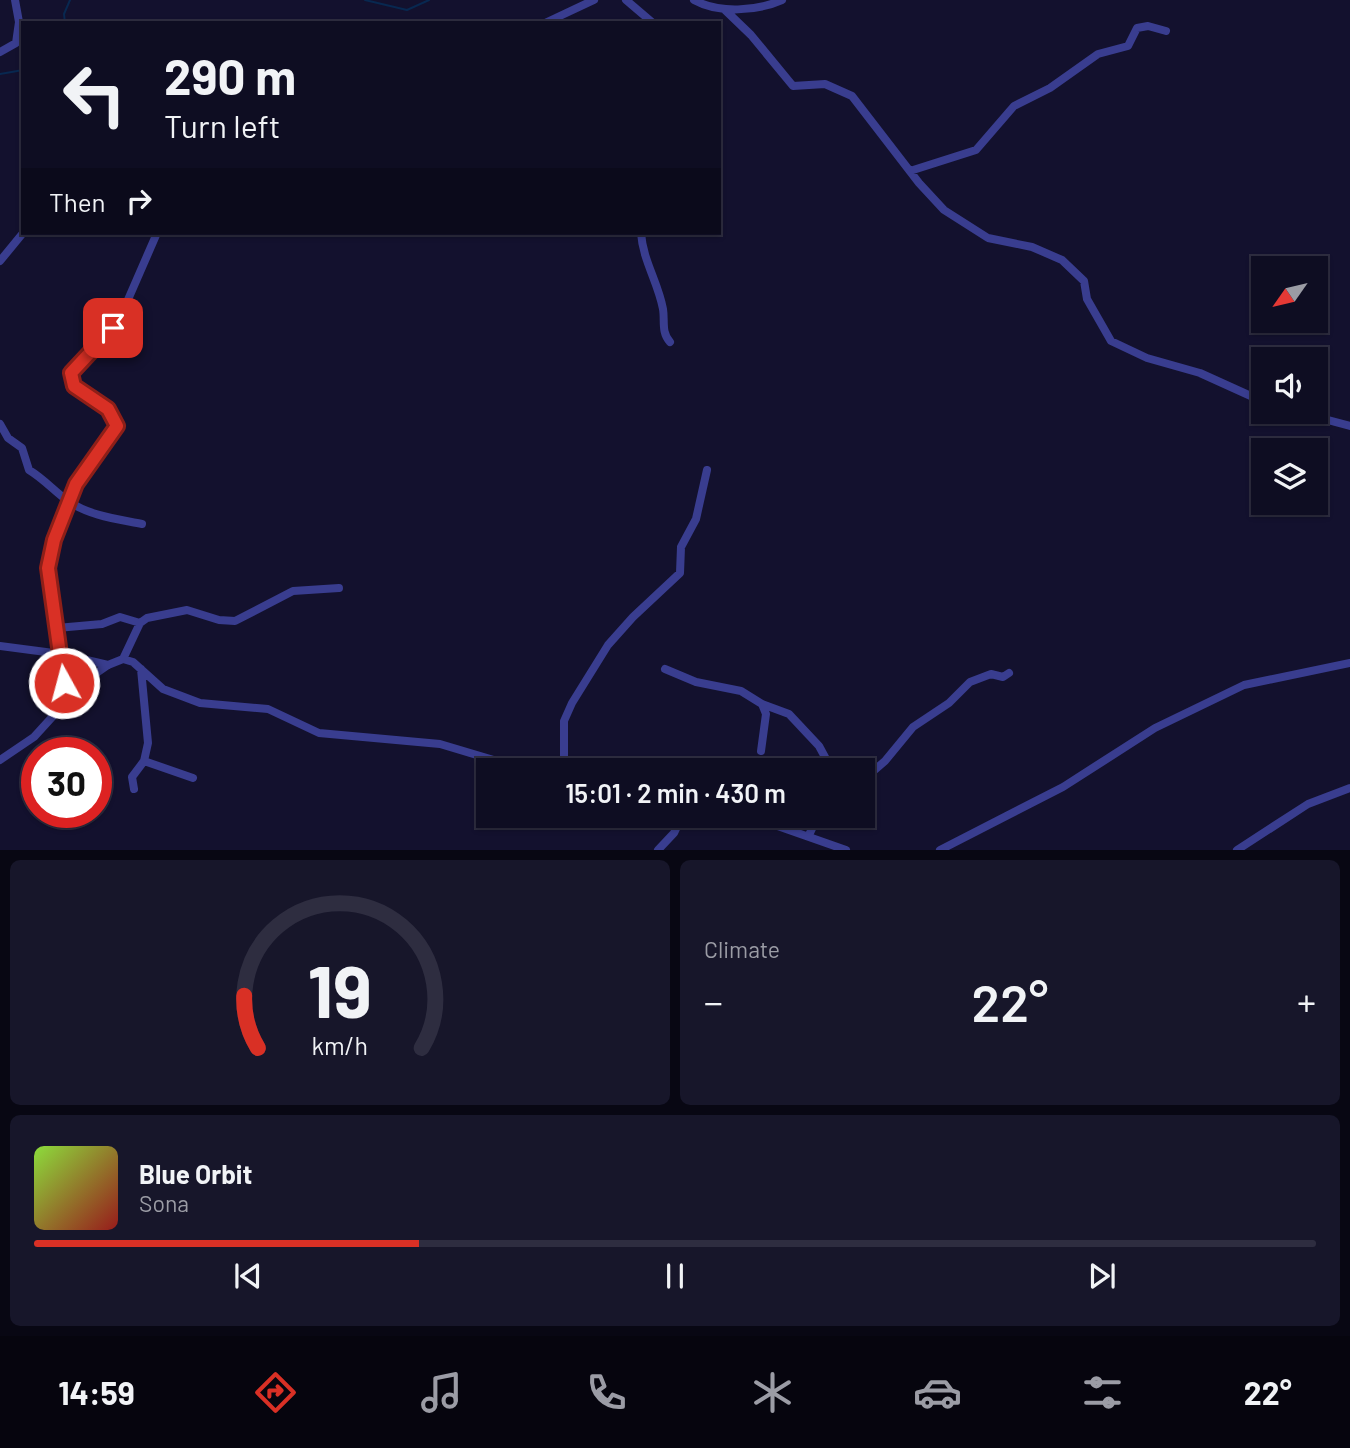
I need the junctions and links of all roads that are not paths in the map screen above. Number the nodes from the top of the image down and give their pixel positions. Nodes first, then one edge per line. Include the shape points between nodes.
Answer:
1 (15, 0) edge
2 (594, 0) edge
3 (626, 0) edge
4 (694, 0) edge
5 (782, 0) edge
6 (724, 9) junction
7 (549, 21) edge
8 (651, 21) edge
9 (1166, 30) dead end
10 (0, 52) edge
11 (910, 171) junction
12 (21, 235) edge
13 (156, 235) edge
14 (641, 235) edge
15 (0, 261) edge
16 (670, 342) dead end
17 (1251, 396) edge
18 (1328, 420) edge
19 (0, 424) edge
20 (1350, 426) edge
21 (707, 470) dead end
22 (69, 502) junction
23 (142, 524) dead end
24 (339, 588) dead end
25 (140, 623) junction
26 (57, 628) junction
27 (0, 646) edge
28 (61, 654) junction
29 (123, 659) junction
30 (1350, 663) edge
31 (108, 665) junction
32 (141, 669) junction
33 (665, 669) dead end
34 (1009, 673) dead end
35 (65, 701) junction
36 (762, 704) junction
37 (761, 751) dead end
38 (487, 758) edge
39 (564, 758) edge
40 (826, 758) edge
41 (0, 760) edge
42 (144, 761) junction
43 (875, 772) edge
44 (193, 778) dead end
45 (1350, 788) edge
46 (134, 789) dead end
47 (676, 828) edge
48 (787, 828) edge
49 (812, 828) edge
50 (809, 835) junction
51 (658, 849) edge
52 (846, 849) edge
53 (940, 849) edge
54 (1243, 849) edge

1 - 10 street via 19,34 16,43
2 - 7 street
3 - 8 street
4 - 6 street
5 - 6 street
6 - 11 street via 793,86 825,84 852,96
9 - 11 street via 1137,27 1128,46 1098,54 1014,106 976,150
11 - 17 street via 944,211 971,230 998,242 1054,254 1071,267 1084,281 1087,299 1111,341
12 - 15 street
13 - 22 street via 120,318 71,373 74,386 108,409 117,426 76,484
14 - 16 street via 642,252 662,306 664,334
18 - 20 street
19 - 22 street via 8,438 22,448 29,470
21 - 39 street via 696,519 681,547 680,573 608,645 565,721
22 - 23 street via 110,520
22 - 26 street via 48,568
24 - 25 street via 293,591 235,621 187,610
25 - 26 street via 120,617 102,624
25 - 29 street
26 - 28 street
27 - 28 street
28 - 31 street
28 - 35 street
29 - 31 street
29 - 32 street
30 - 53 street via 1244,685 1155,728 1063,787
31 - 35 street
32 - 38 street via 163,689 200,703 268,709 319,733 440,744
32 - 42 street via 148,743
33 - 36 street via 696,682 741,691
34 - 43 street via 970,682 913,727
35 - 41 street via 34,737
36 - 37 street via 766,714
36 - 40 street via 789,714
42 - 44 street
42 - 46 street via 132,777
45 - 54 street via 1308,804
47 - 51 street
48 - 50 street
49 - 50 street
50 - 52 street

